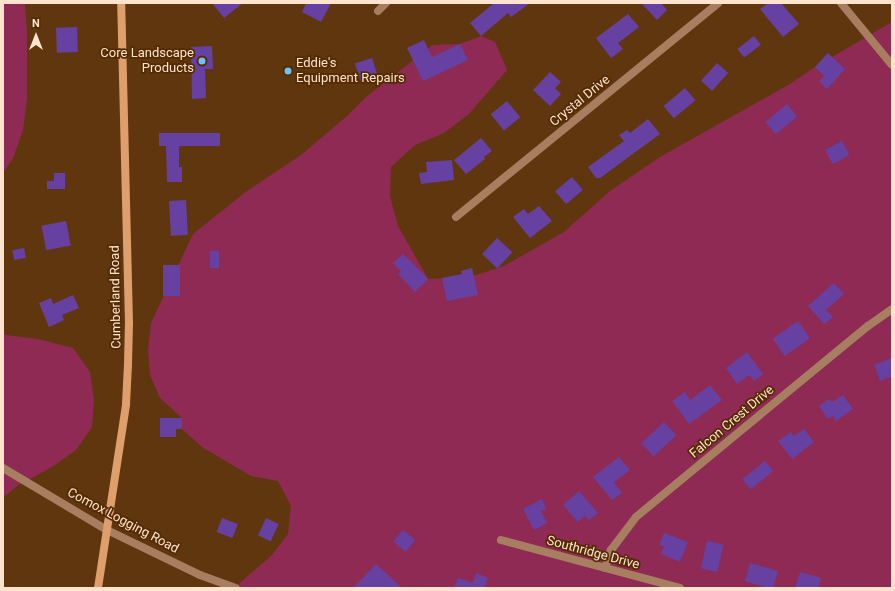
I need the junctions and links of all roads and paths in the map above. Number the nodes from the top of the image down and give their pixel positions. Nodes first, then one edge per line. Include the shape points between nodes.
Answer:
1 (121, 3) edge
2 (386, 3) edge
3 (718, 3) edge
4 (841, 3) edge
5 (378, 11) dead end
6 (892, 65) edge
7 (456, 217) dead end
8 (892, 309) edge
9 (3, 468) edge
10 (107, 530) junction
11 (501, 540) dead end
12 (605, 568) junction
13 (98, 588) edge
14 (236, 588) edge
15 (680, 588) edge

1 - 10 street, Cumberland Road via 128,364 126,404
2 - 5 street
3 - 7 street, Crystal Drive
4 - 6 street
8 - 12 street, Falcon Crest Drive via 636,517 611,550
9 - 10 street, Comox Logging Road
10 - 13 street, Cumberland Road
10 - 14 street, Comox Logging Road via 200,575
11 - 12 street, Southridge Drive
12 - 15 street, Southridge Drive

